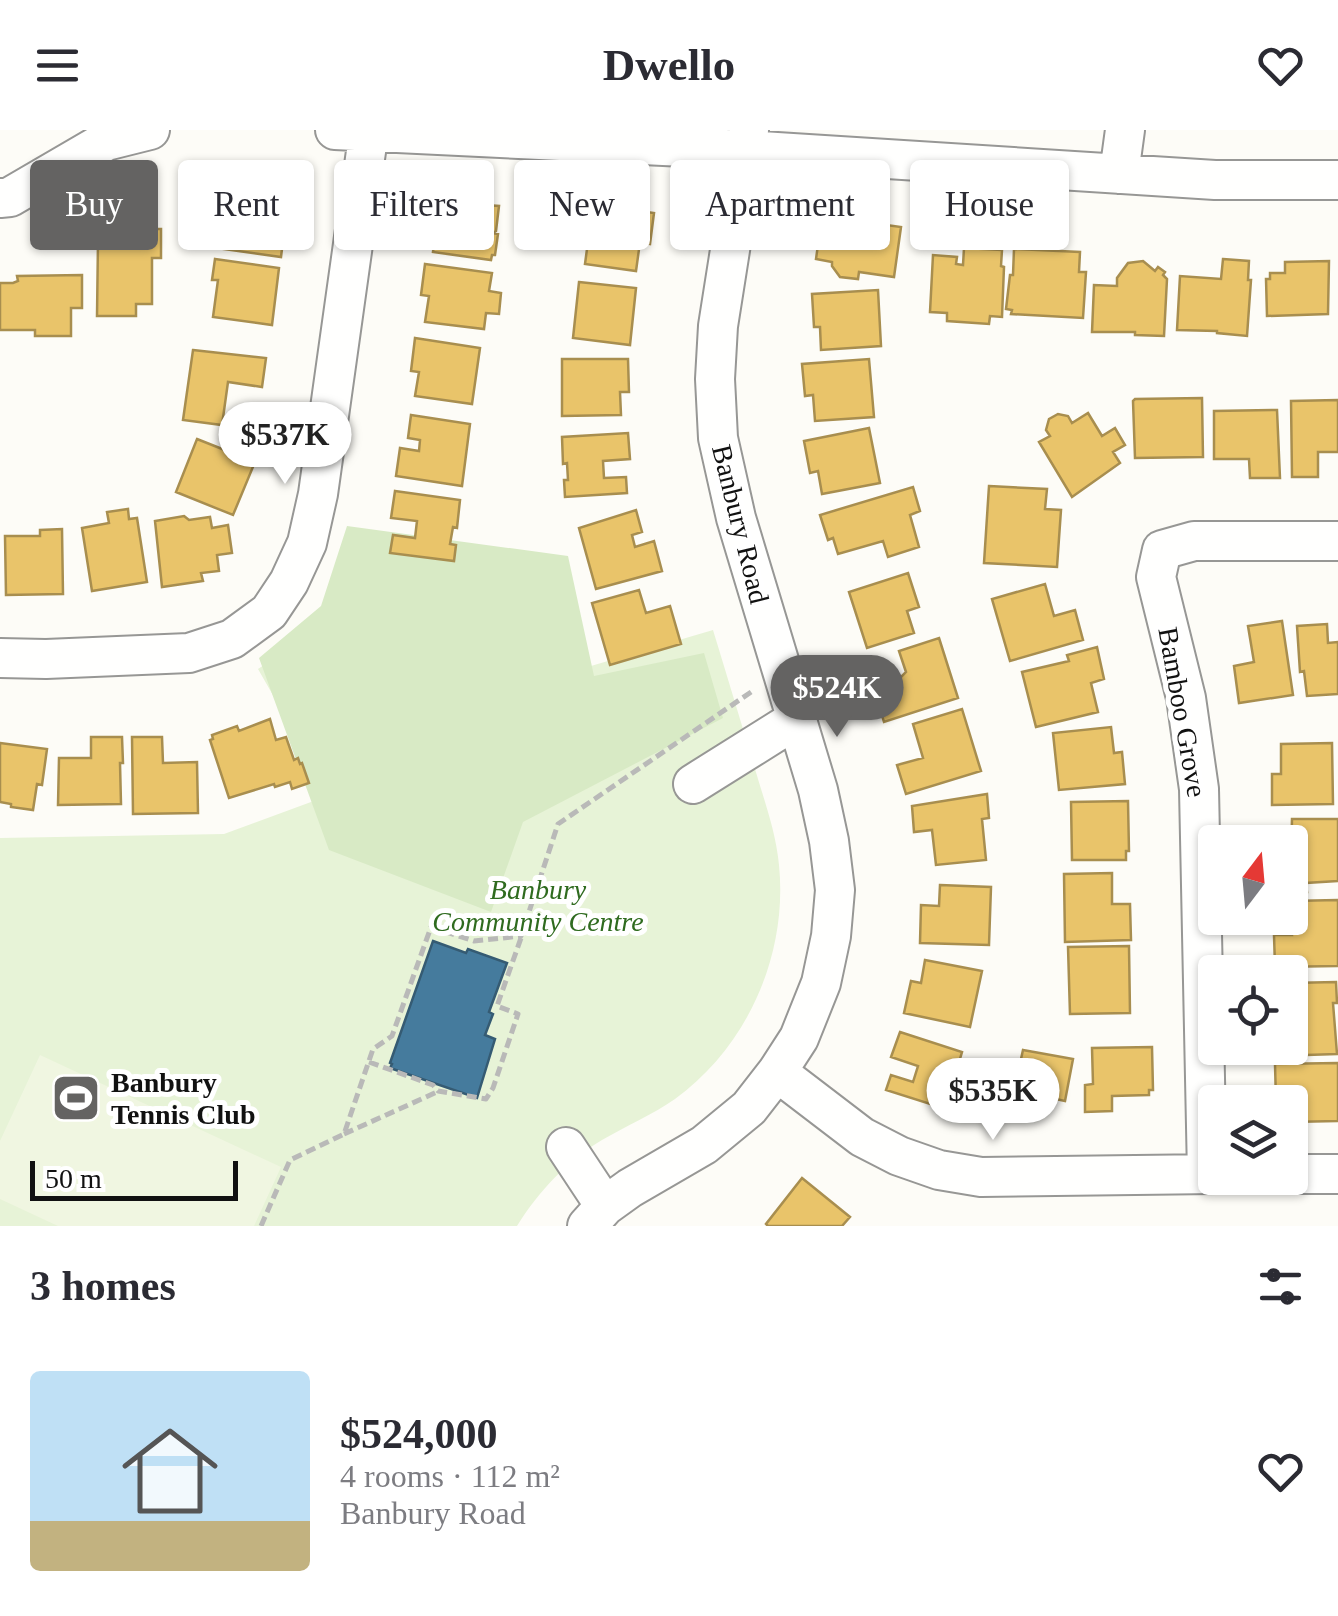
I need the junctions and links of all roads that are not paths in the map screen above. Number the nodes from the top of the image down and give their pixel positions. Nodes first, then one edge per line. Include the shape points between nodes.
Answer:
1 (150, 130) edge
2 (1125, 130) edge
3 (358, 131) edge
4 (748, 140) edge
5 (1119, 174) junction
6 (1338, 180) edge
7 (0, 198) edge
8 (1338, 540) edge
9 (0, 658) edge
10 (795, 720) junction
11 (694, 784) dead end
12 (777, 1072) junction
13 (1208, 1085) edge
14 (566, 1147) dead end
15 (1198, 1174) edge
16 (1308, 1174) edge
17 (1338, 1174) edge
18 (596, 1216) edge

1 - 7 street via 106,141
2 - 5 street
3 - 4 street
3 - 9 street via 318,494 307,543 269,612 232,639 189,653
4 - 5 street
4 - 10 street, Banbury Road via 718,326 718,438
5 - 6 street
8 - 13 street, Bamboo Grove via 1194,541 1162,550 1156,577 1186,698 1199,790
10 - 11 street
10 - 12 street, Banbury Road via 830,841 835,890 821,983
12 - 15 street via 862,1136 938,1170 981,1176
12 - 18 street, Banbury Road via 749,1108 704,1145
14 - 18 street
16 - 17 street

